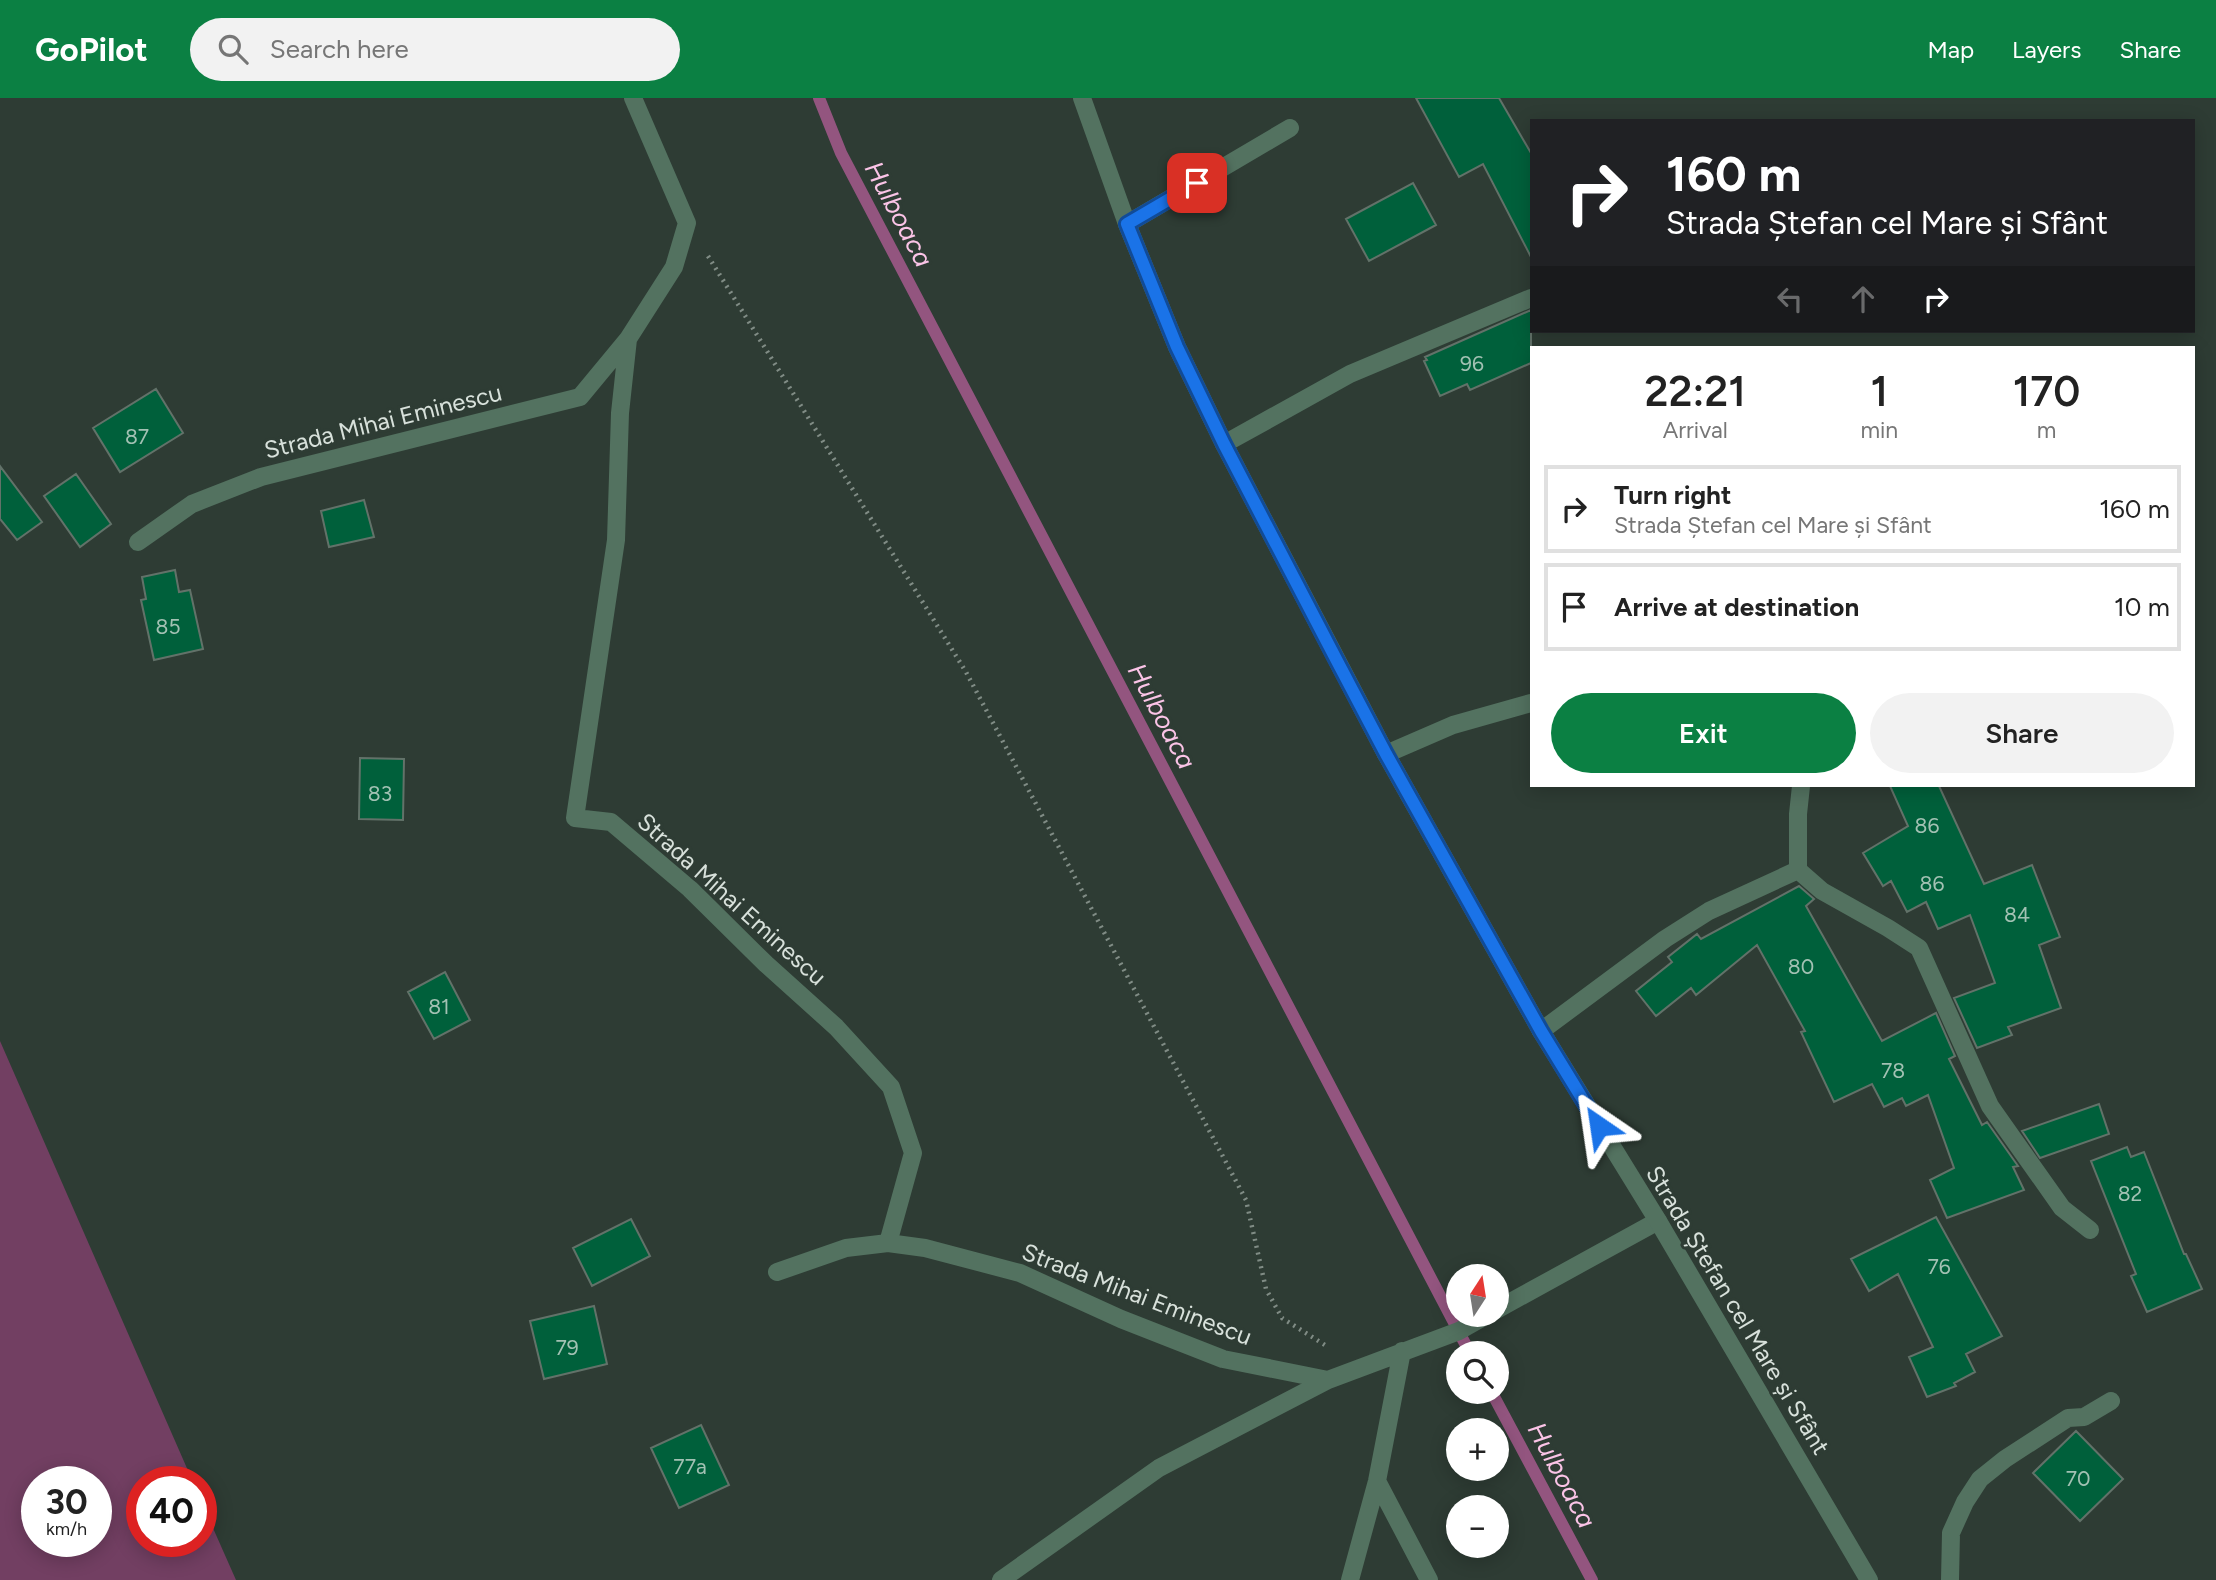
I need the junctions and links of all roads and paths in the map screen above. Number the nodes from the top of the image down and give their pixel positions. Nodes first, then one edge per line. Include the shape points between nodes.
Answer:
1 (634, 98) edge
2 (1082, 98) edge
3 (1290, 128) dead end
4 (687, 223) junction
5 (1127, 224) junction
6 (1530, 298) edge
7 (628, 339) junction
8 (1224, 444) junction
9 (138, 542) dead end
10 (1530, 703) edge
11 (1386, 754) junction
12 (1801, 787) edge
13 (1798, 870) junction
14 (1541, 1031) junction
15 (1658, 1220) junction
16 (2090, 1230) dead end
17 (888, 1243) junction
18 (777, 1272) dead end
19 (1509, 1303) edge
20 (1466, 1327) edge
21 (1402, 1352) junction
22 (1364, 1366) junction
23 (1328, 1380) junction
24 (2111, 1401) dead end
25 (1377, 1481) junction
26 (1001, 1580) edge
27 (1350, 1580) edge
28 (1429, 1580) edge
29 (1869, 1580) edge
30 (1950, 1580) edge

1 - 4 street
2 - 5 street, Strada Ștefan cel Mare și Sfânt
3 - 5 street
4 - 7 street, Strada Mihai Eminescu via 674,267
4 - 22 path via 966,672 1246,1200 1266,1290 1282,1318
5 - 8 street, Strada Ștefan cel Mare și Sfânt via 1177,347
6 - 8 street via 1350,374
7 - 9 street, Strada Mihai Eminescu via 580,397 261,477 192,504
7 - 17 street, Strada Mihai Eminescu via 620,413 616,540 575,818 611,822 690,889 836,1027 891,1087 913,1153
8 - 11 street, Strada Ștefan cel Mare și Sfânt
10 - 11 street via 1453,726
11 - 14 street, Strada Ștefan cel Mare și Sfânt
12 - 13 street
13 - 14 street via 1709,911
13 - 16 street via 1822,891 1919,948 1990,1106 2062,1208
14 - 15 street, Strada Ștefan cel Mare și Sfânt
15 - 19 street
15 - 29 street, Strada Ștefan cel Mare și Sfânt
17 - 18 street, Strada Mihai Eminescu via 846,1248
17 - 23 street, Strada Mihai Eminescu via 1020,1273 1223,1359
20 - 21 street
21 - 22 street
21 - 25 street
22 - 23 street
23 - 26 street via 1159,1468
24 - 30 street via 2084,1417 2068,1418 1980,1479 1951,1533
25 - 27 street
25 - 28 street

